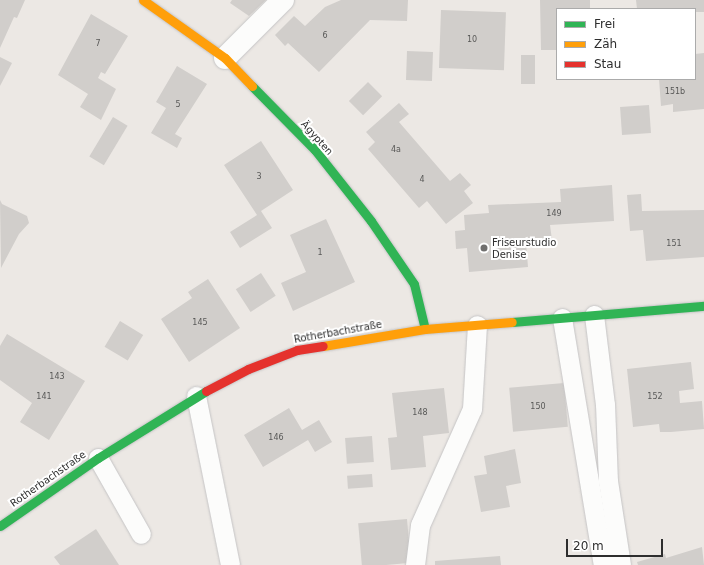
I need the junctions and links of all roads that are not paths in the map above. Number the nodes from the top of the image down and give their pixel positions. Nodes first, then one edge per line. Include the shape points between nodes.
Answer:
1 (143, 0) edge
2 (283, 0) edge
3 (225, 58) junction
4 (704, 306) edge
5 (594, 315) junction
6 (562, 318) junction
7 (477, 325) junction
8 (425, 329) junction
9 (196, 396) junction
10 (98, 458) junction
11 (0, 526) edge
12 (141, 534) dead end
13 (230, 565) edge
14 (415, 565) edge
15 (603, 565) edge
16 (621, 565) edge

1 - 3 street, Ägypten
2 - 3 street
3 - 8 street, Ägypten via 315,150 371,221 414,284
4 - 5 street, Rotherbachstraße
5 - 6 street, Rotherbachstraße
5 - 16 lane via 605,404 608,480
6 - 7 street, Rotherbachstraße
6 - 15 lane
7 - 8 street, Rotherbachstraße
7 - 14 lane via 472,409 420,525
8 - 9 street, Rotherbachstraße via 297,350 248,369
9 - 10 street, Rotherbachstraße
9 - 13 lane
10 - 11 street, Rotherbachstraße
10 - 12 lane

